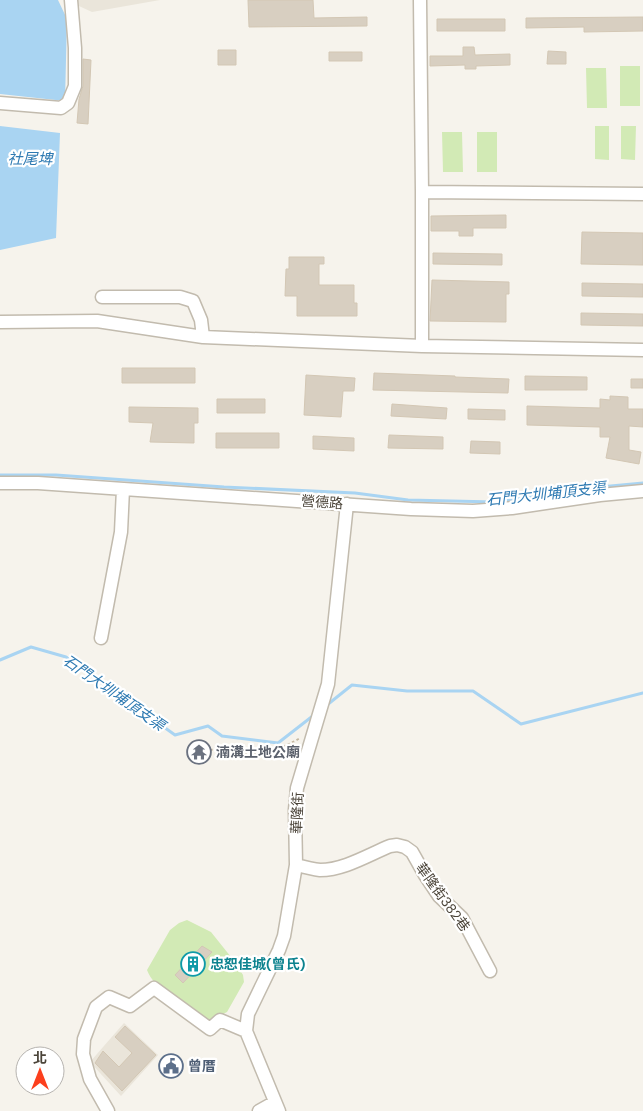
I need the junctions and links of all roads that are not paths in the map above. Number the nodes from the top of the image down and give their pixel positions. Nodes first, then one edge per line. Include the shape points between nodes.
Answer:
1 (71, 0) edge
2 (420, 0) edge
3 (0, 103) edge
4 (422, 192) junction
5 (643, 194) edge
6 (102, 297) dead end
7 (0, 322) edge
8 (203, 337) junction
9 (422, 346) junction
10 (643, 350) edge
11 (0, 483) edge
12 (123, 489) junction
13 (643, 491) edge
14 (346, 504) junction
15 (101, 638) dead end
16 (296, 865) junction
17 (490, 971) dead end
18 (246, 1031) junction
19 (277, 1107) edge
20 (108, 1111) edge
21 (259, 1111) edge

1 - 3 street via 75,86 68,103 61,108
2 - 4 street
4 - 5 street
4 - 9 street
6 - 8 street via 180,297 193,300 201,320
7 - 8 street via 98,321
8 - 9 street
9 - 10 street
11 - 12 street, 營德路
12 - 14 street, 營德路
12 - 15 street via 121,532
13 - 14 street, 營德路 via 473,511
14 - 16 street, 華隆街 via 328,684 297,788
16 - 17 street, 華隆街382巷 via 318,870 332,869 390,846 405,847 412,852 439,896 462,918
16 - 18 street, 華隆街 via 284,936 248,1014
18 - 19 street
18 - 20 street via 220,1020 210,1029 154,988 130,1006 109,997 96,1007 84,1039 83,1054 90,1079
19 - 21 street

